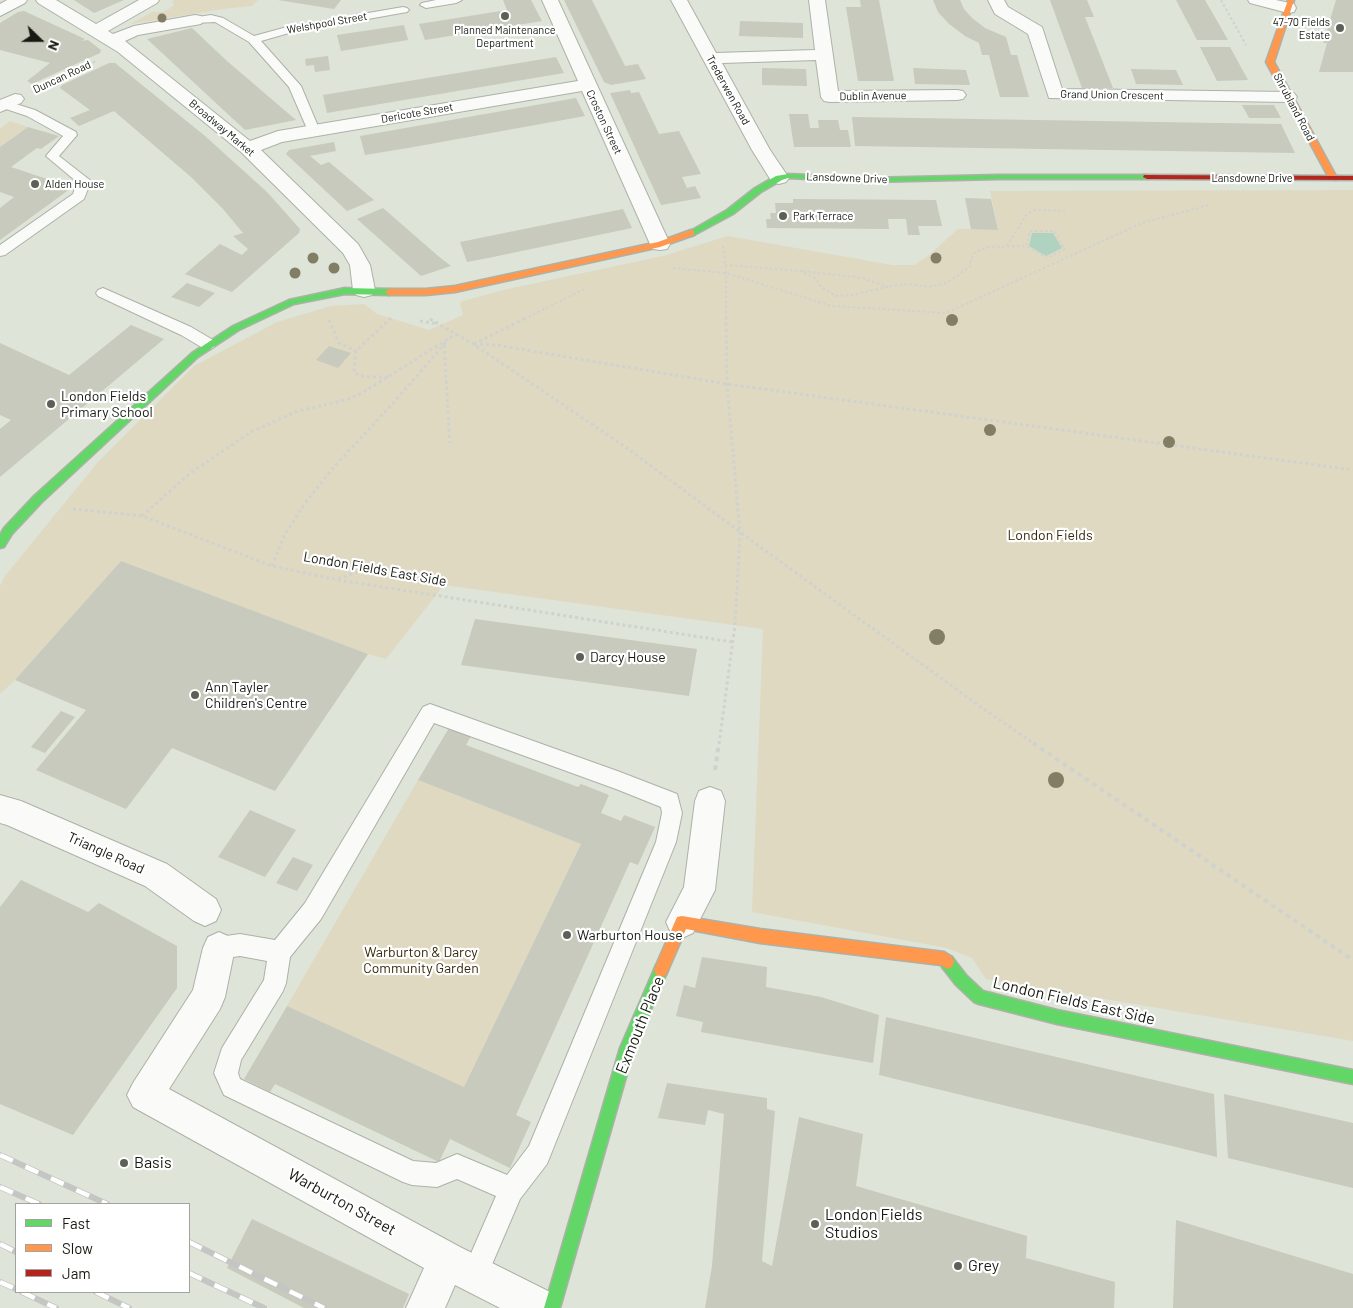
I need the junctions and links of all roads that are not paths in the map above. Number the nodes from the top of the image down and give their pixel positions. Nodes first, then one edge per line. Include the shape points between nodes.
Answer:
1 (19, 0) edge
2 (44, 0) edge
3 (151, 0) edge
4 (456, 0) edge
5 (550, 0) edge
6 (679, 0) edge
7 (817, 0) edge
8 (996, 0) edge
9 (1256, 0) edge
10 (1290, 4) edge
11 (426, 5) dead end
12 (403, 10) dead end
13 (0, 11) edge
14 (195, 20) joint
15 (111, 39) junction
16 (253, 40) junction
17 (825, 55) junction
18 (710, 58) junction
19 (587, 85) junction
20 (957, 95) dead end
21 (1288, 96) junction
22 (5, 103) edge
23 (314, 131) junction
24 (248, 148) junction
25 (779, 178) junction
26 (1333, 178) junction
27 (1353, 178) edge
28 (660, 244) junction
29 (0, 252) edge
30 (364, 290) junction
31 (103, 293) dead end
32 (208, 344) junction
33 (0, 544) edge
34 (710, 801) road end
35 (0, 809) edge
36 (205, 910) dead end
37 (682, 922) junction
38 (219, 948) joint
39 (279, 952) junction
40 (1353, 1077) edge
41 (511, 1190) junction
42 (461, 1267) junction
43 (425, 1308) edge
44 (540, 1308) edge
45 (552, 1308) edge

1 - 13 street
2 - 15 street, Broadway Market
3 - 15 street
4 - 11 lane
5 - 19 street, Croston Street
6 - 18 street, Trederwen Road
7 - 17 street, Dublin Avenue
8 - 21 street, Grand Union Crescent via 1001,10 1036,31 1055,94
9 - 10 street, Shrubland Road
10 - 21 street, Shrubland Road via 1270,62
12 - 16 lane, Welshpool Street via 286,30
14 - 15 street via 134,31
14 - 16 lane via 219,20
15 - 24 street, Broadway Market
16 - 23 lane via 295,86
17 - 18 street
17 - 20 street, Dublin Avenue via 830,97
18 - 25 street, Trederwen Road
19 - 23 street, Dericote Street
19 - 28 street, Croston Street
21 - 26 street, Shrubland Road
22 - 29 lane via 71,135 52,156 84,181 80,196
23 - 24 street, Dericote Street via 278,137
24 - 30 street, Broadway Market via 351,249 360,265
25 - 26 street, Lansdowne Drive
25 - 28 street, Lansdowne Drive via 699,230
26 - 27 street, Lansdowne Drive
28 - 30 street, Lansdowne Drive via 455,288 426,292
30 - 32 street, Lansdowne Drive via 292,302
31 - 32 lane
32 - 33 street, Lansdowne Drive via 38,499
34 - 37 street, Exmouth Place via 698,890
35 - 36 street, Triangle Road via 156,875
37 - 40 street, London Fields East Side via 760,936 944,959 979,996 1057,1017
37 - 45 street, Exmouth Place via 627,1048
38 - 39 lane via 240,945
38 - 42 street, Warburton Street via 208,997 145,1095
39 - 41 lane via 275,983 230,1056 226,1072 232,1087 412,1173 437,1175 457,1166
39 - 41 lane via 313,911 430,713 670,801 672,813 663,851 538,1155
41 - 42 lane
42 - 43 street
42 - 44 street, Warburton Street

